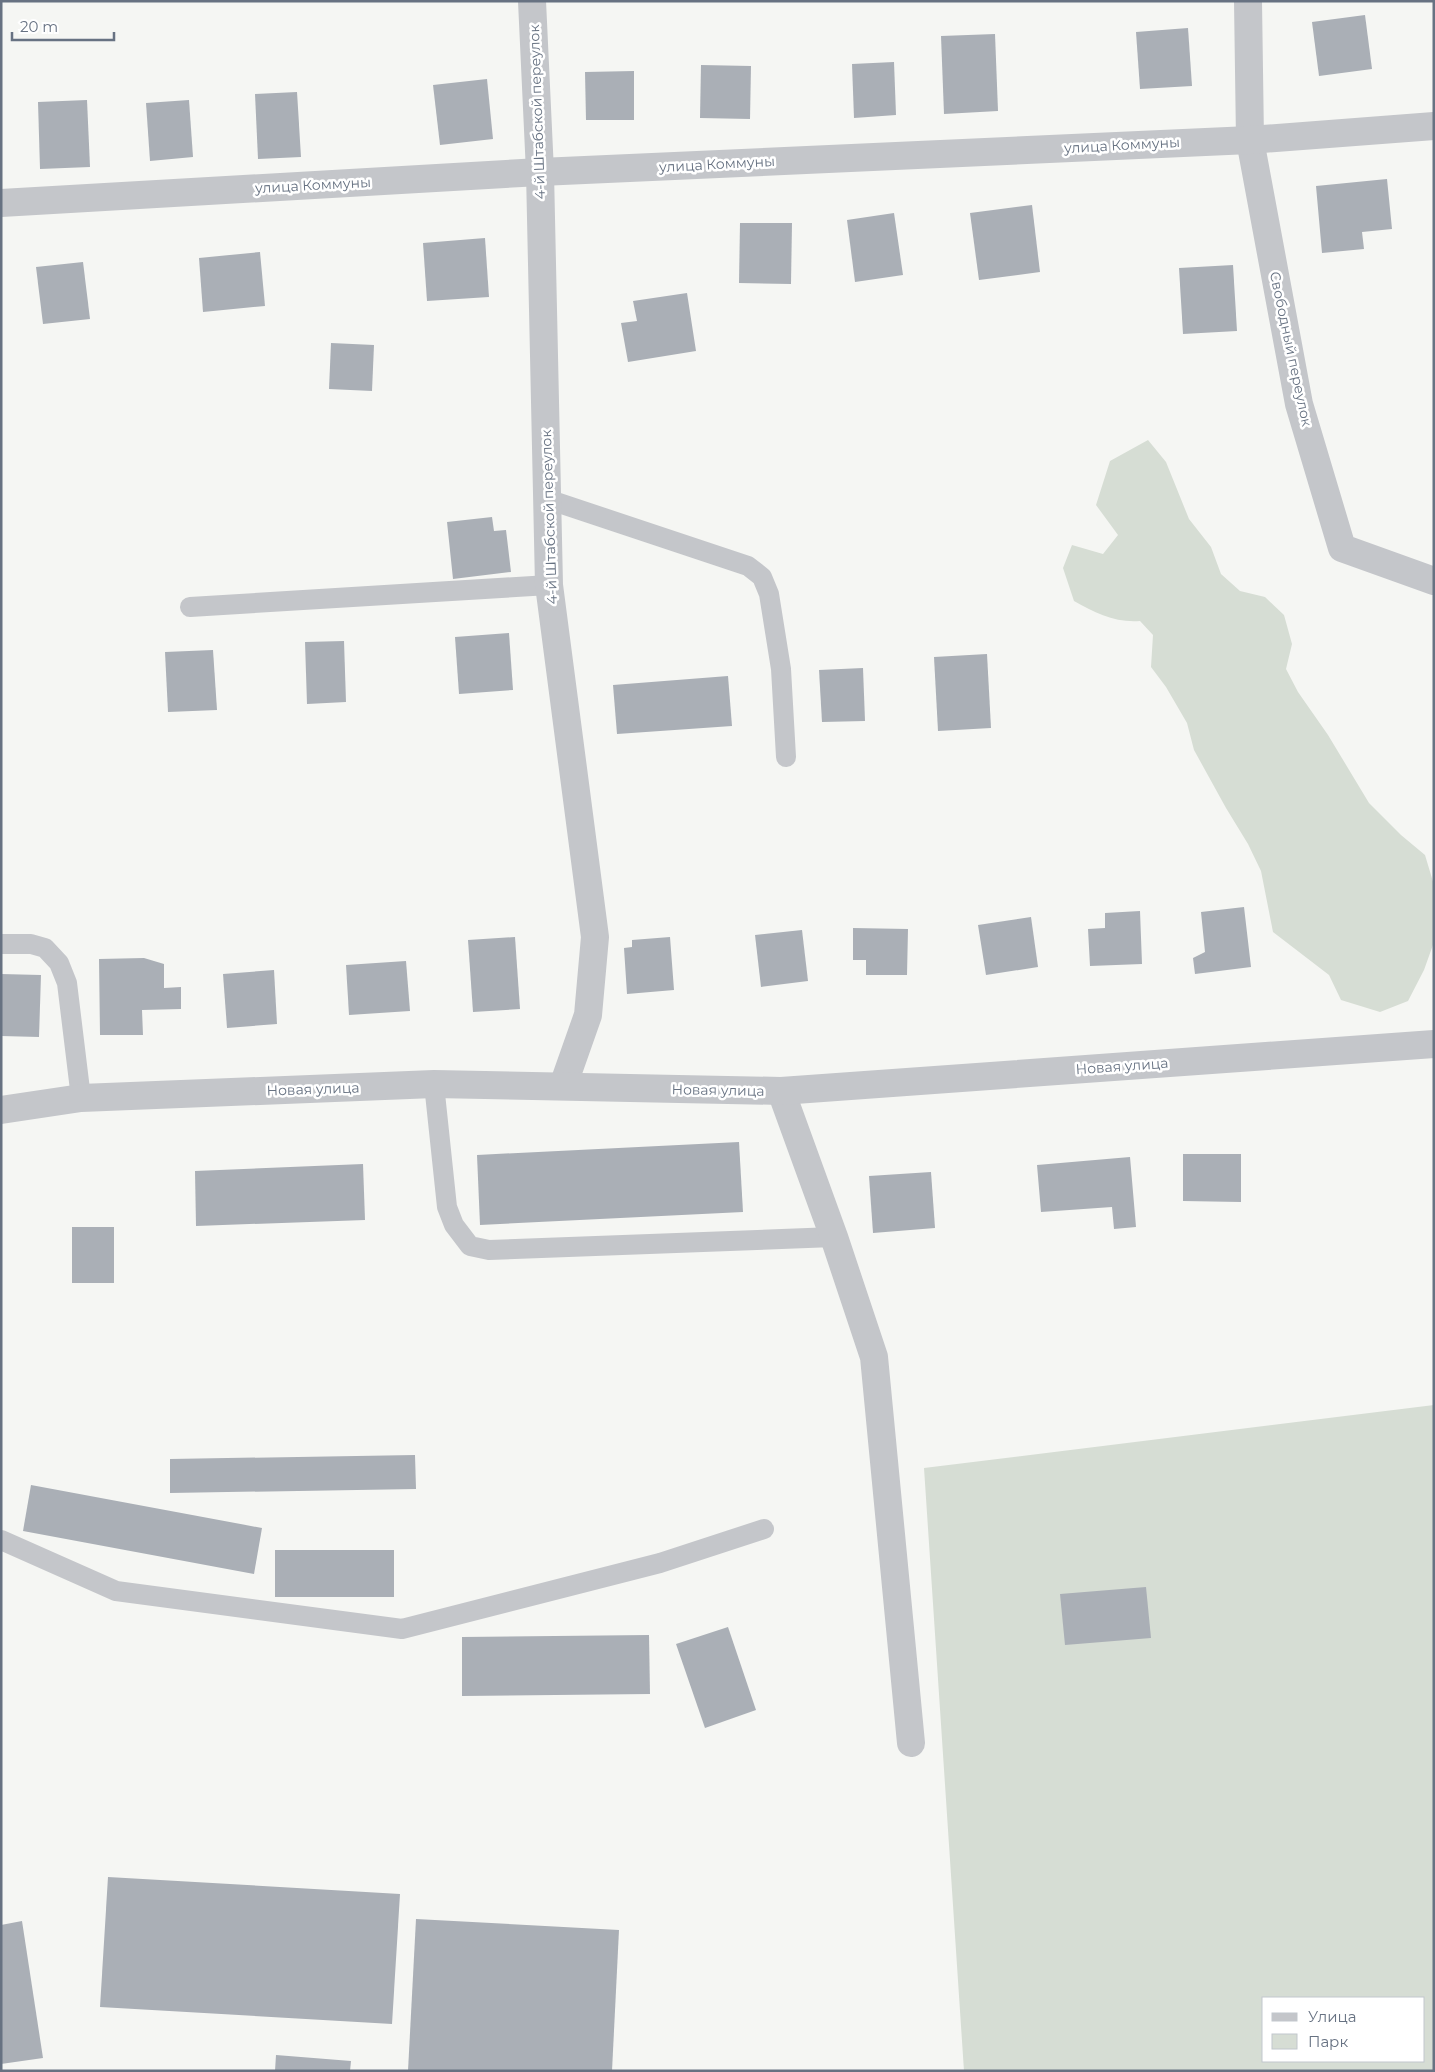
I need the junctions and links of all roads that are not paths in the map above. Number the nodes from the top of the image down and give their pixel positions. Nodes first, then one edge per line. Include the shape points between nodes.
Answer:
1 (532, 1) edge
2 (1248, 1) edge
3 (1434, 126) edge
4 (1250, 140) junction
5 (540, 172) junction
6 (1, 203) edge
7 (547, 499) junction
8 (1434, 581) edge
9 (549, 585) junction
10 (190, 607) dead end
11 (786, 757) dead end
12 (1, 944) edge
13 (1434, 1044) edge
14 (434, 1084) junction
15 (563, 1086) junction
16 (781, 1091) junction
17 (82, 1098) junction
18 (1, 1110) edge
19 (834, 1237) junction
20 (764, 1529) dead end
21 (1, 1540) edge
22 (911, 1743) dead end

1 - 5 street, 4-й Штабской переулок
2 - 4 street
3 - 4 street, улица Коммуны
4 - 5 street, улица Коммуны
4 - 8 street, Свободный переулок via 1299,404 1342,548
5 - 6 street, улица Коммуны
5 - 7 street, 4-й Штабской переулок
7 - 9 street, 4-й Штабской переулок
7 - 11 lane via 748,566 762,577 769,594 781,669
9 - 10 lane
9 - 15 street, 4-й Штабской переулок via 595,937 588,1015
12 - 17 lane via 32,944 45,948 59,963 67,983
13 - 16 street, Новая улица
14 - 15 street, Новая улица
14 - 17 street, Новая улица
14 - 19 lane via 447,1207 454,1224 470,1246 489,1250
15 - 16 street, Новая улица
16 - 19 street
17 - 18 street, Новая улица
19 - 22 street via 874,1357
20 - 21 lane via 660,1563 402,1629 116,1591

